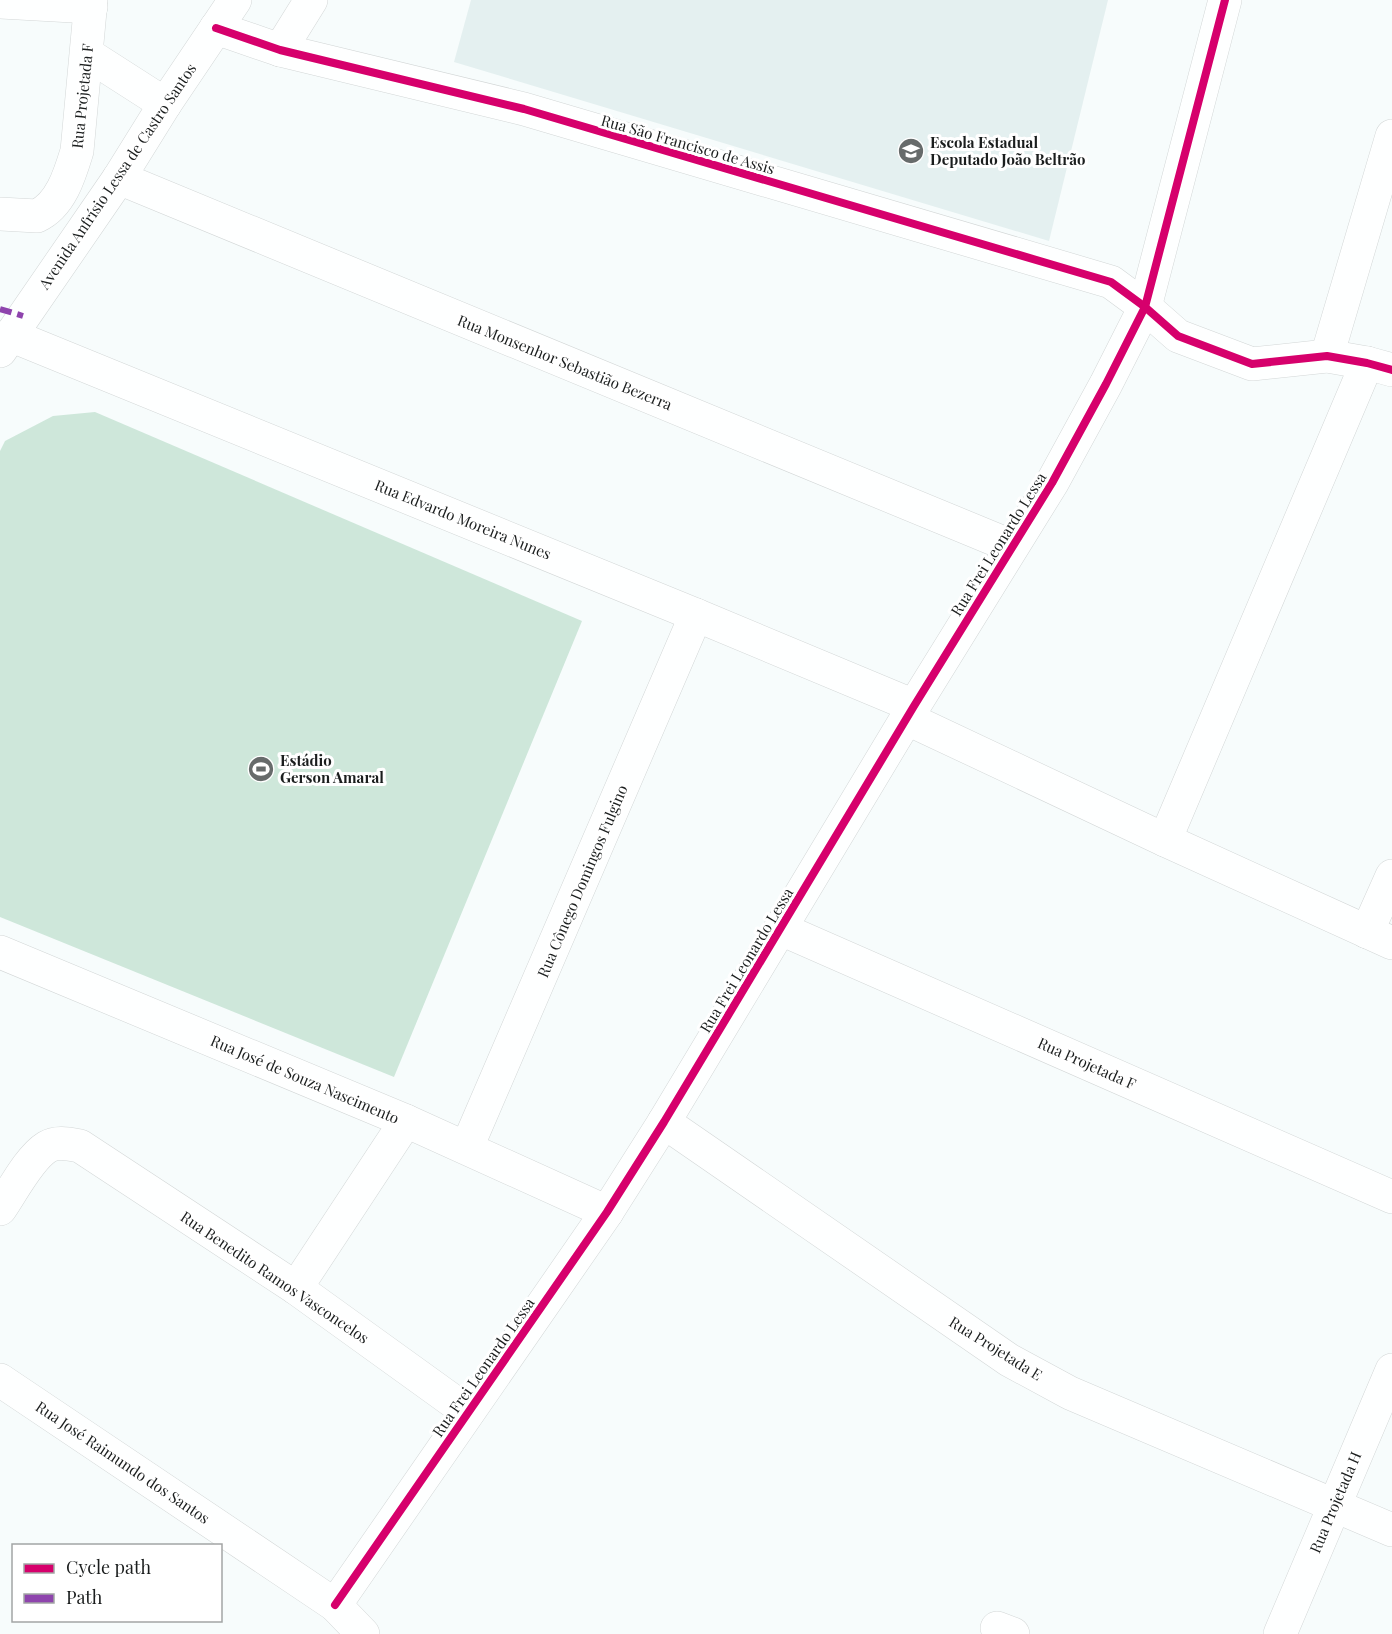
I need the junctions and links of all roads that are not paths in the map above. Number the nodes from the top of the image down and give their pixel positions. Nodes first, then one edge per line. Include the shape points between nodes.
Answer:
1 (235, 0) edge
2 (311, 0) edge
3 (1225, 0) edge
4 (0, 2) edge
5 (91, 4) edge
6 (216, 28) junction
7 (280, 50) junction
8 (87, 54) junction
9 (165, 104) junction
10 (1392, 136) edge
11 (119, 178) junction
12 (0, 214) edge
13 (1145, 307) junction
14 (5, 343) edge
15 (1327, 356) junction
16 (1380, 366) edge
17 (1011, 546) junction
18 (696, 615) junction
19 (911, 712) junction
20 (1165, 840) junction
21 (1392, 876) edge
22 (781, 929) junction
23 (1380, 938) edge
24 (0, 952) edge
25 (406, 1121) junction
26 (664, 1122) junction
27 (467, 1147) junction
28 (1392, 1197) edge
29 (0, 1209) edge
30 (607, 1212) junction
31 (296, 1288) junction
32 (1392, 1370) edge
33 (0, 1380) edge
34 (468, 1412) junction
35 (1334, 1504) junction
36 (1392, 1530) edge
37 (335, 1605) junction
38 (363, 1634) edge
39 (1280, 1634) edge

1 - 6 street, Avenida Anfrísio Lessa de Castro Santos
2 - 7 street
3 - 13 street, Rua Frei Leonardo Lessa
4 - 5 street
5 - 8 street, Rua Projetada F
6 - 7 street, Rua São Francisco de Assis
6 - 9 street, Avenida Anfrísio Lessa de Castro Santos
7 - 13 street, Rua São Francisco de Assis via 524,109 1111,282
8 - 9 street
8 - 12 street, Rua Projetada F via 77,151 56,201 37,216
9 - 11 street, Avenida Anfrísio Lessa de Castro Santos
10 - 15 street
11 - 14 street, Avenida Anfrísio Lessa de Castro Santos
11 - 17 street, Rua Monsenhor Sebastião Bezerra
13 - 15 street, Rua São Francisco de Assis via 1178,336 1252,364
13 - 17 street, Rua Frei Leonardo Lessa via 1057,474
14 - 18 street, Rua Edvardo Moreira Nunes
15 - 16 street, Rua São Francisco de Assis
16 - 20 street
17 - 19 street, Rua Frei Leonardo Lessa
18 - 19 street, Rua Edvardo Moreira Nunes
18 - 27 street, Rua Cônego Domingos Fulgino
19 - 20 street, Rua Edvardo Moreira Nunes
19 - 22 street, Rua Frei Leonardo Lessa
20 - 23 street, Rua Edvardo Moreira Nunes
21 - 23 street
22 - 26 street, Rua Frei Leonardo Lessa
22 - 28 street, Rua Projetada F
24 - 25 street, Rua José de Souza Nascimento
25 - 27 street, Rua José de Souza Nascimento
25 - 31 street
26 - 30 street, Rua Frei Leonardo Lessa
26 - 35 street, Rua Projetada E via 1009,1360 1070,1393
27 - 30 street, Rua José de Souza Nascimento
29 - 31 street, Rua Benedito Ramos Vasconcelos via 47,1146 80,1146
30 - 34 street, Rua Frei Leonardo Lessa
31 - 34 street, Rua Benedito Ramos Vasconcelos
32 - 35 street, Rua Projetada H
33 - 37 street, Rua José Raimundo dos Santos
34 - 37 street, Rua Frei Leonardo Lessa
35 - 36 street, Rua Projetada E
35 - 39 street, Rua Projetada H
37 - 38 street, Rua José Raimundo dos Santos

